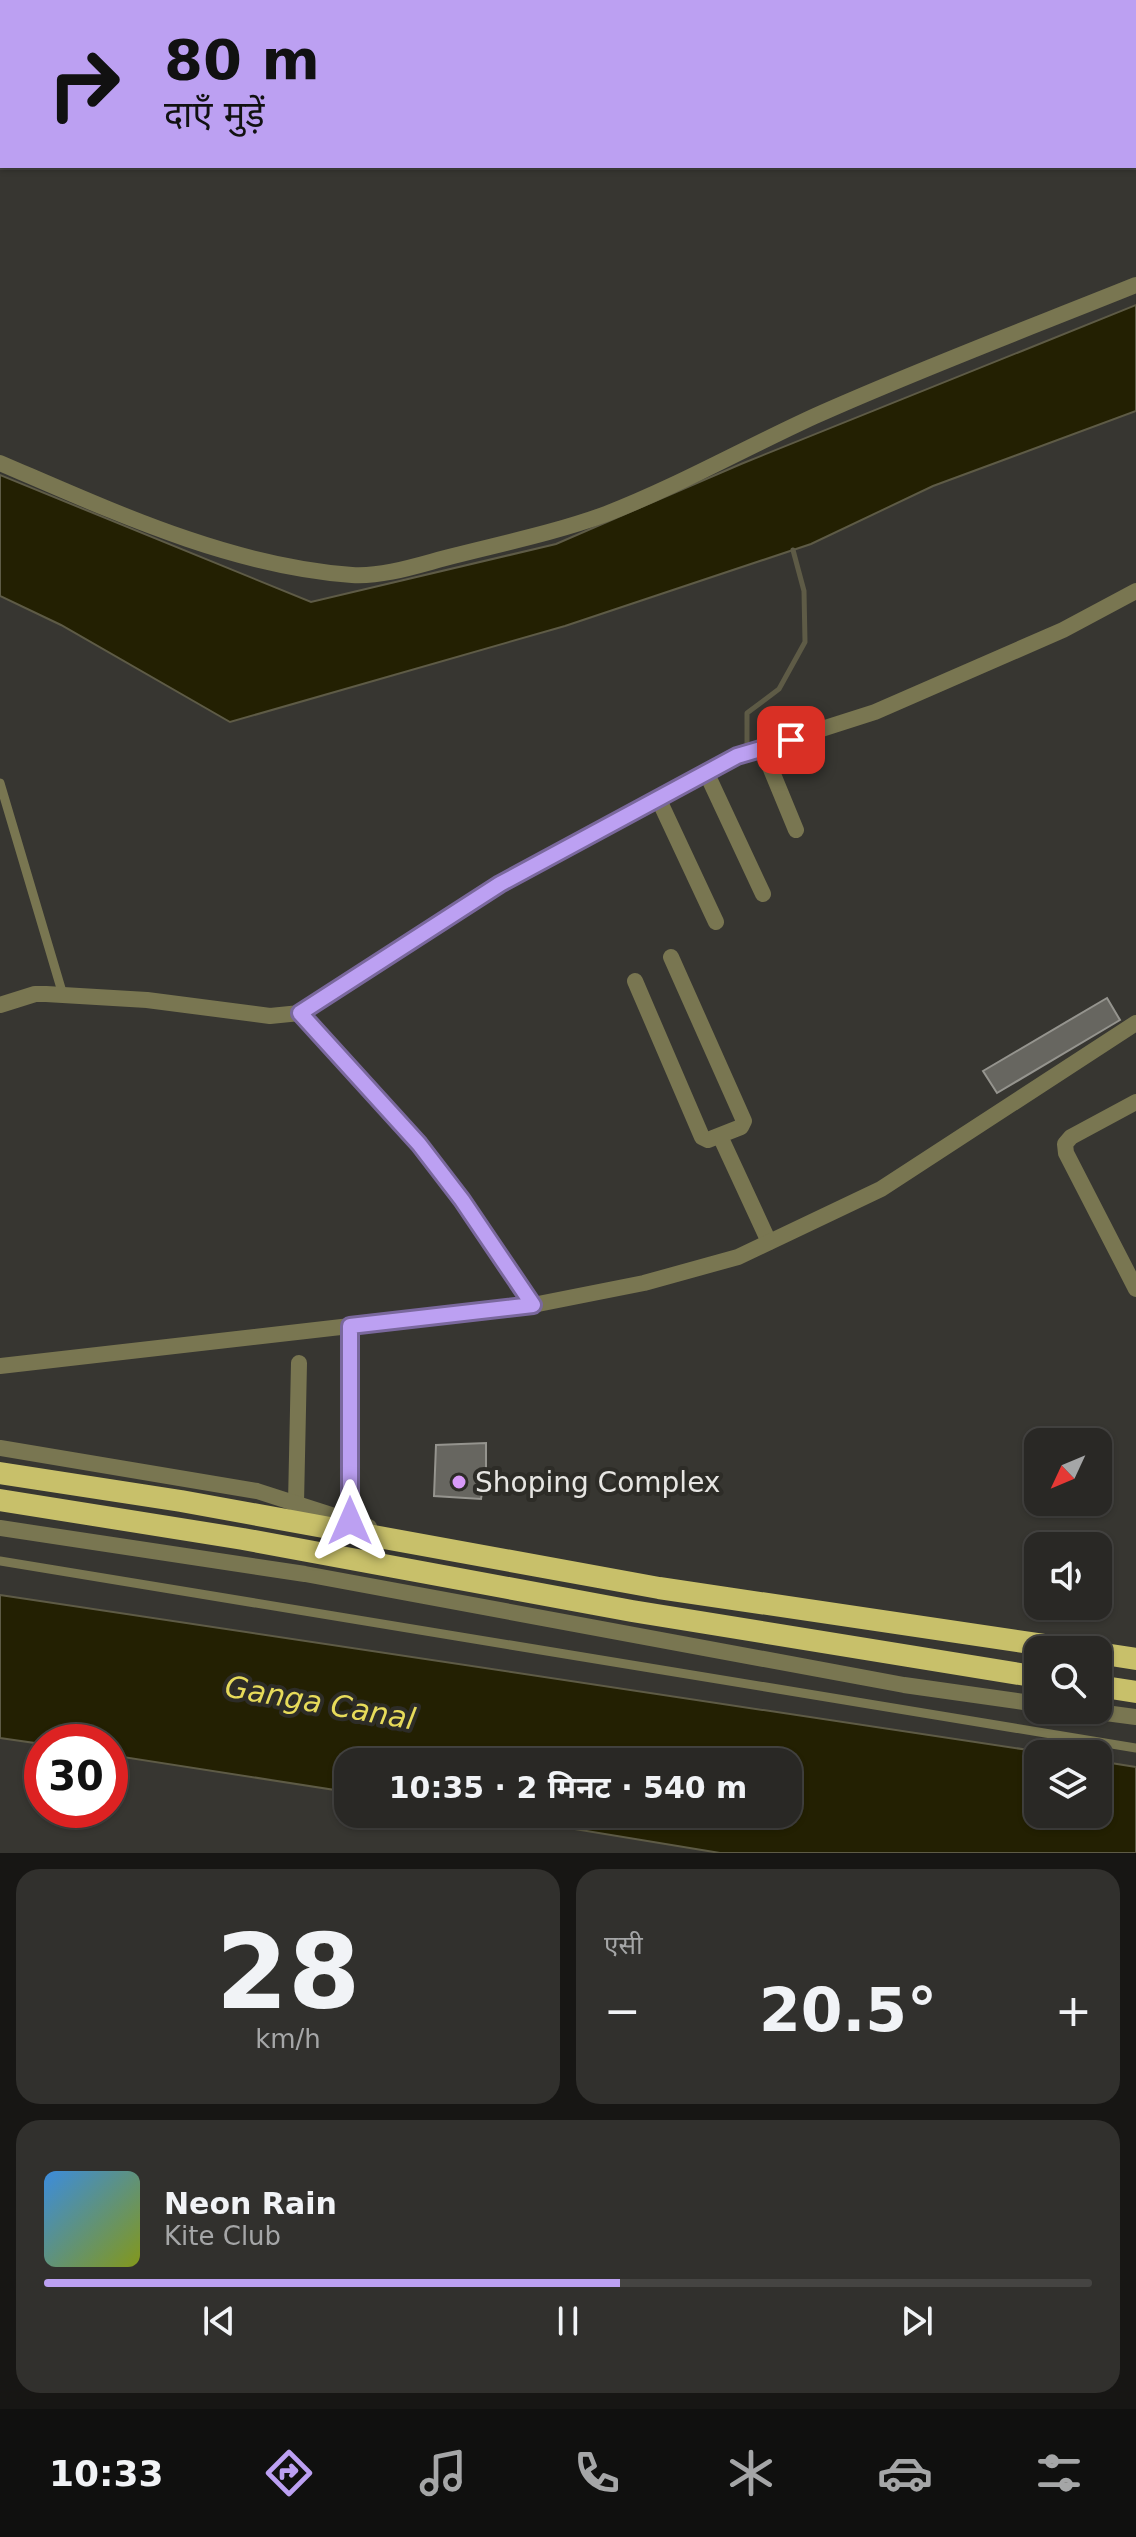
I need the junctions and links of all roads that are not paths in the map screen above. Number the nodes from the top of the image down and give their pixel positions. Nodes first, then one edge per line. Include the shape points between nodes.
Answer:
1 (1136, 285) edge
2 (0, 463) edge
3 (1136, 591) edge
4 (763, 750) junction
5 (706, 772) junction
6 (0, 783) edge
7 (658, 798) junction
8 (796, 830) dead end
9 (763, 894) dead end
10 (716, 922) dead end
11 (671, 957) dead end
12 (635, 981) dead end
13 (63, 995) junction
14 (0, 1005) edge
15 (300, 1013) junction
16 (1136, 1023) edge
17 (1136, 1102) edge
18 (720, 1136) junction
19 (769, 1242) junction
20 (1136, 1289) edge
21 (533, 1305) junction
22 (350, 1326) junction
23 (299, 1363) dead end
24 (0, 1366) edge
25 (0, 1448) edge
26 (0, 1473) edge
27 (0, 1500) edge
28 (296, 1503) junction
29 (350, 1521) junction
30 (0, 1528) edge
31 (431, 1546) junction
32 (0, 1561) edge
33 (1024, 1642) edge
34 (1112, 1655) edge
35 (1136, 1659) edge
36 (1024, 1675) edge
37 (1112, 1688) edge
38 (1136, 1692) edge
39 (1024, 1702) edge
40 (1112, 1714) edge
41 (1136, 1717) edge
42 (1136, 1748) edge

1 - 2 street via 815,416 602,515 391,571 316,571 220,550
3 - 4 street via 947,683
4 - 5 street
4 - 8 street
5 - 7 street
5 - 9 street
6 - 13 lane
7 - 10 street
7 - 15 street via 500,884
11 - 18 street via 744,1121
12 - 18 street via 702,1137
13 - 14 street via 35,994
13 - 15 street via 270,1016
15 - 21 street via 419,1144
16 - 19 street via 881,1189
17 - 20 street via 1065,1144
18 - 19 street
19 - 21 street via 738,1257 644,1283
21 - 22 street
22 - 24 street
22 - 29 street
23 - 28 street
25 - 28 street via 257,1491
26 - 31 highway
27 - 36 highway
28 - 29 street
29 - 31 street
30 - 39 street via 305,1574 904,1685
31 - 33 highway via 659,1588
32 - 42 lane
34 - 35 highway
37 - 38 highway
40 - 41 street

